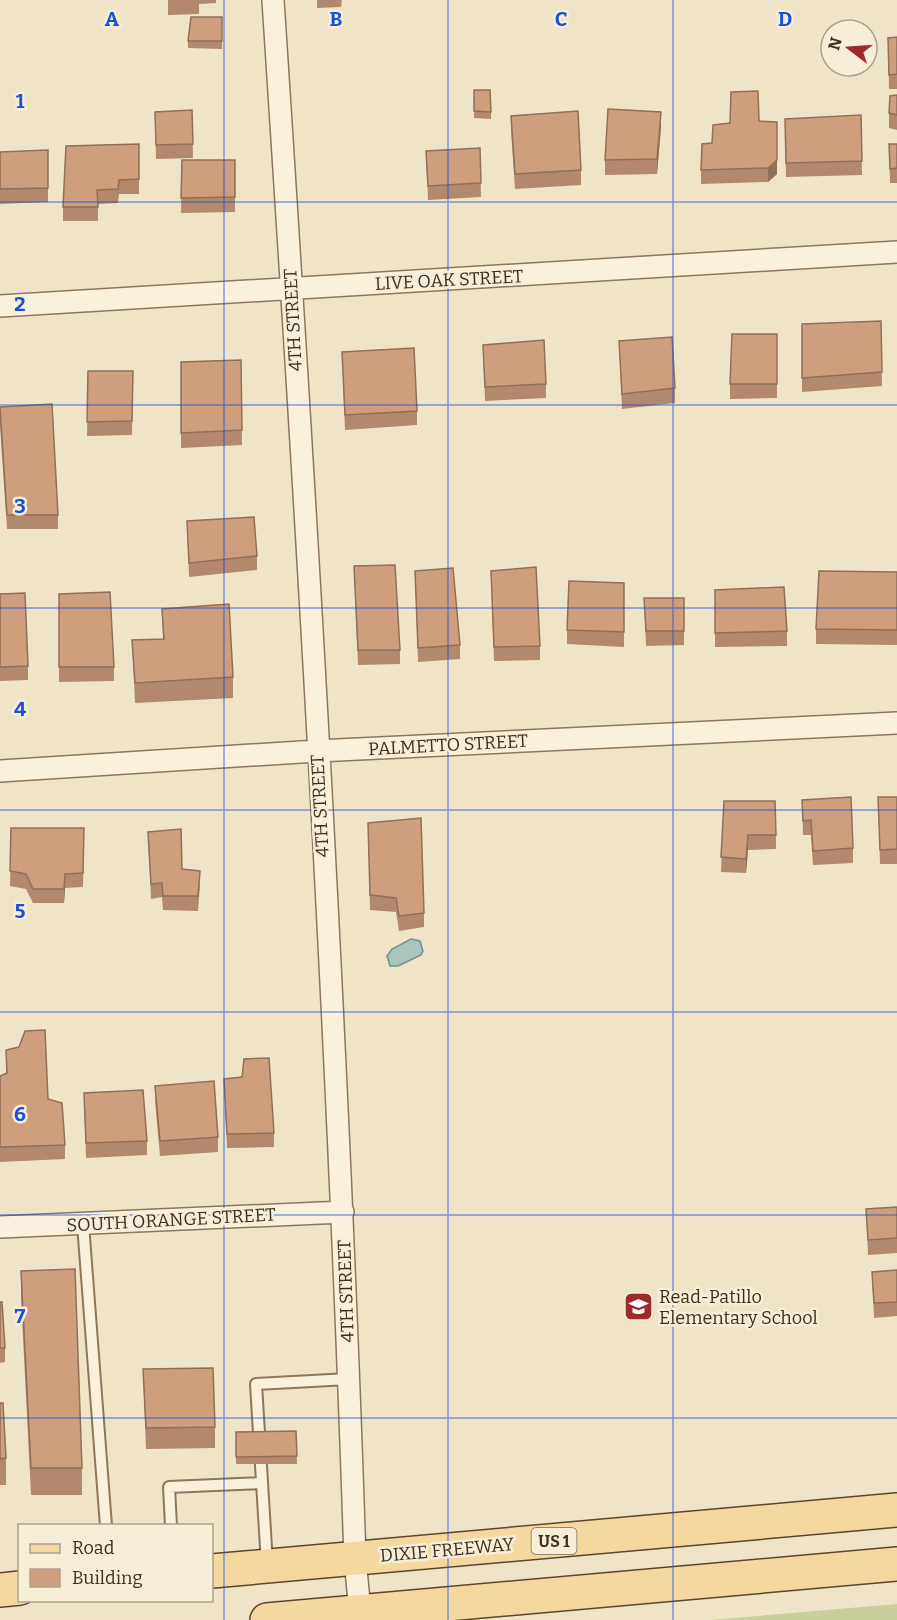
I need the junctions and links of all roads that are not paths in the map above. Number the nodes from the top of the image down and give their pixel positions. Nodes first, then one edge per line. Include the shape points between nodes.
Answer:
1 (273, 0) edge
2 (897, 252) edge
3 (292, 289) junction
4 (0, 306) edge
5 (897, 723) edge
6 (317, 751) junction
7 (0, 771) edge
8 (343, 1212) junction
9 (83, 1224) junction
10 (0, 1227) edge
11 (349, 1379) junction
12 (262, 1483) junction
13 (897, 1510) edge
14 (106, 1524) edge
15 (171, 1524) edge
16 (355, 1558) junction
17 (897, 1564) edge
18 (267, 1566) junction
19 (213, 1571) edge
20 (18, 1588) edge
21 (0, 1590) edge
22 (360, 1612) junction
23 (267, 1620) edge

1 - 3 street, 4TH STREET
2 - 3 street, LIVE OAK STREET
3 - 4 street, LIVE OAK STREET
3 - 6 street, 4TH STREET
5 - 6 street, PALMETTO STREET
6 - 7 street, PALMETTO STREET
6 - 8 street, 4TH STREET
8 - 9 street, SOUTH ORANGE STREET
8 - 11 street, 4TH STREET
9 - 10 street, SOUTH ORANGE STREET
9 - 14 lane
11 - 12 lane via 256,1384
11 - 16 street, 4TH STREET
12 - 15 lane via 169,1487
12 - 18 lane
13 - 16 main road, DIXIE FREEWAY / US 1
16 - 18 main road, DIXIE FREEWAY / US 1
16 - 22 street, 4TH STREET
17 - 22 main road
18 - 19 main road, DIXIE FREEWAY / US 1
20 - 21 main road
22 - 23 main road

